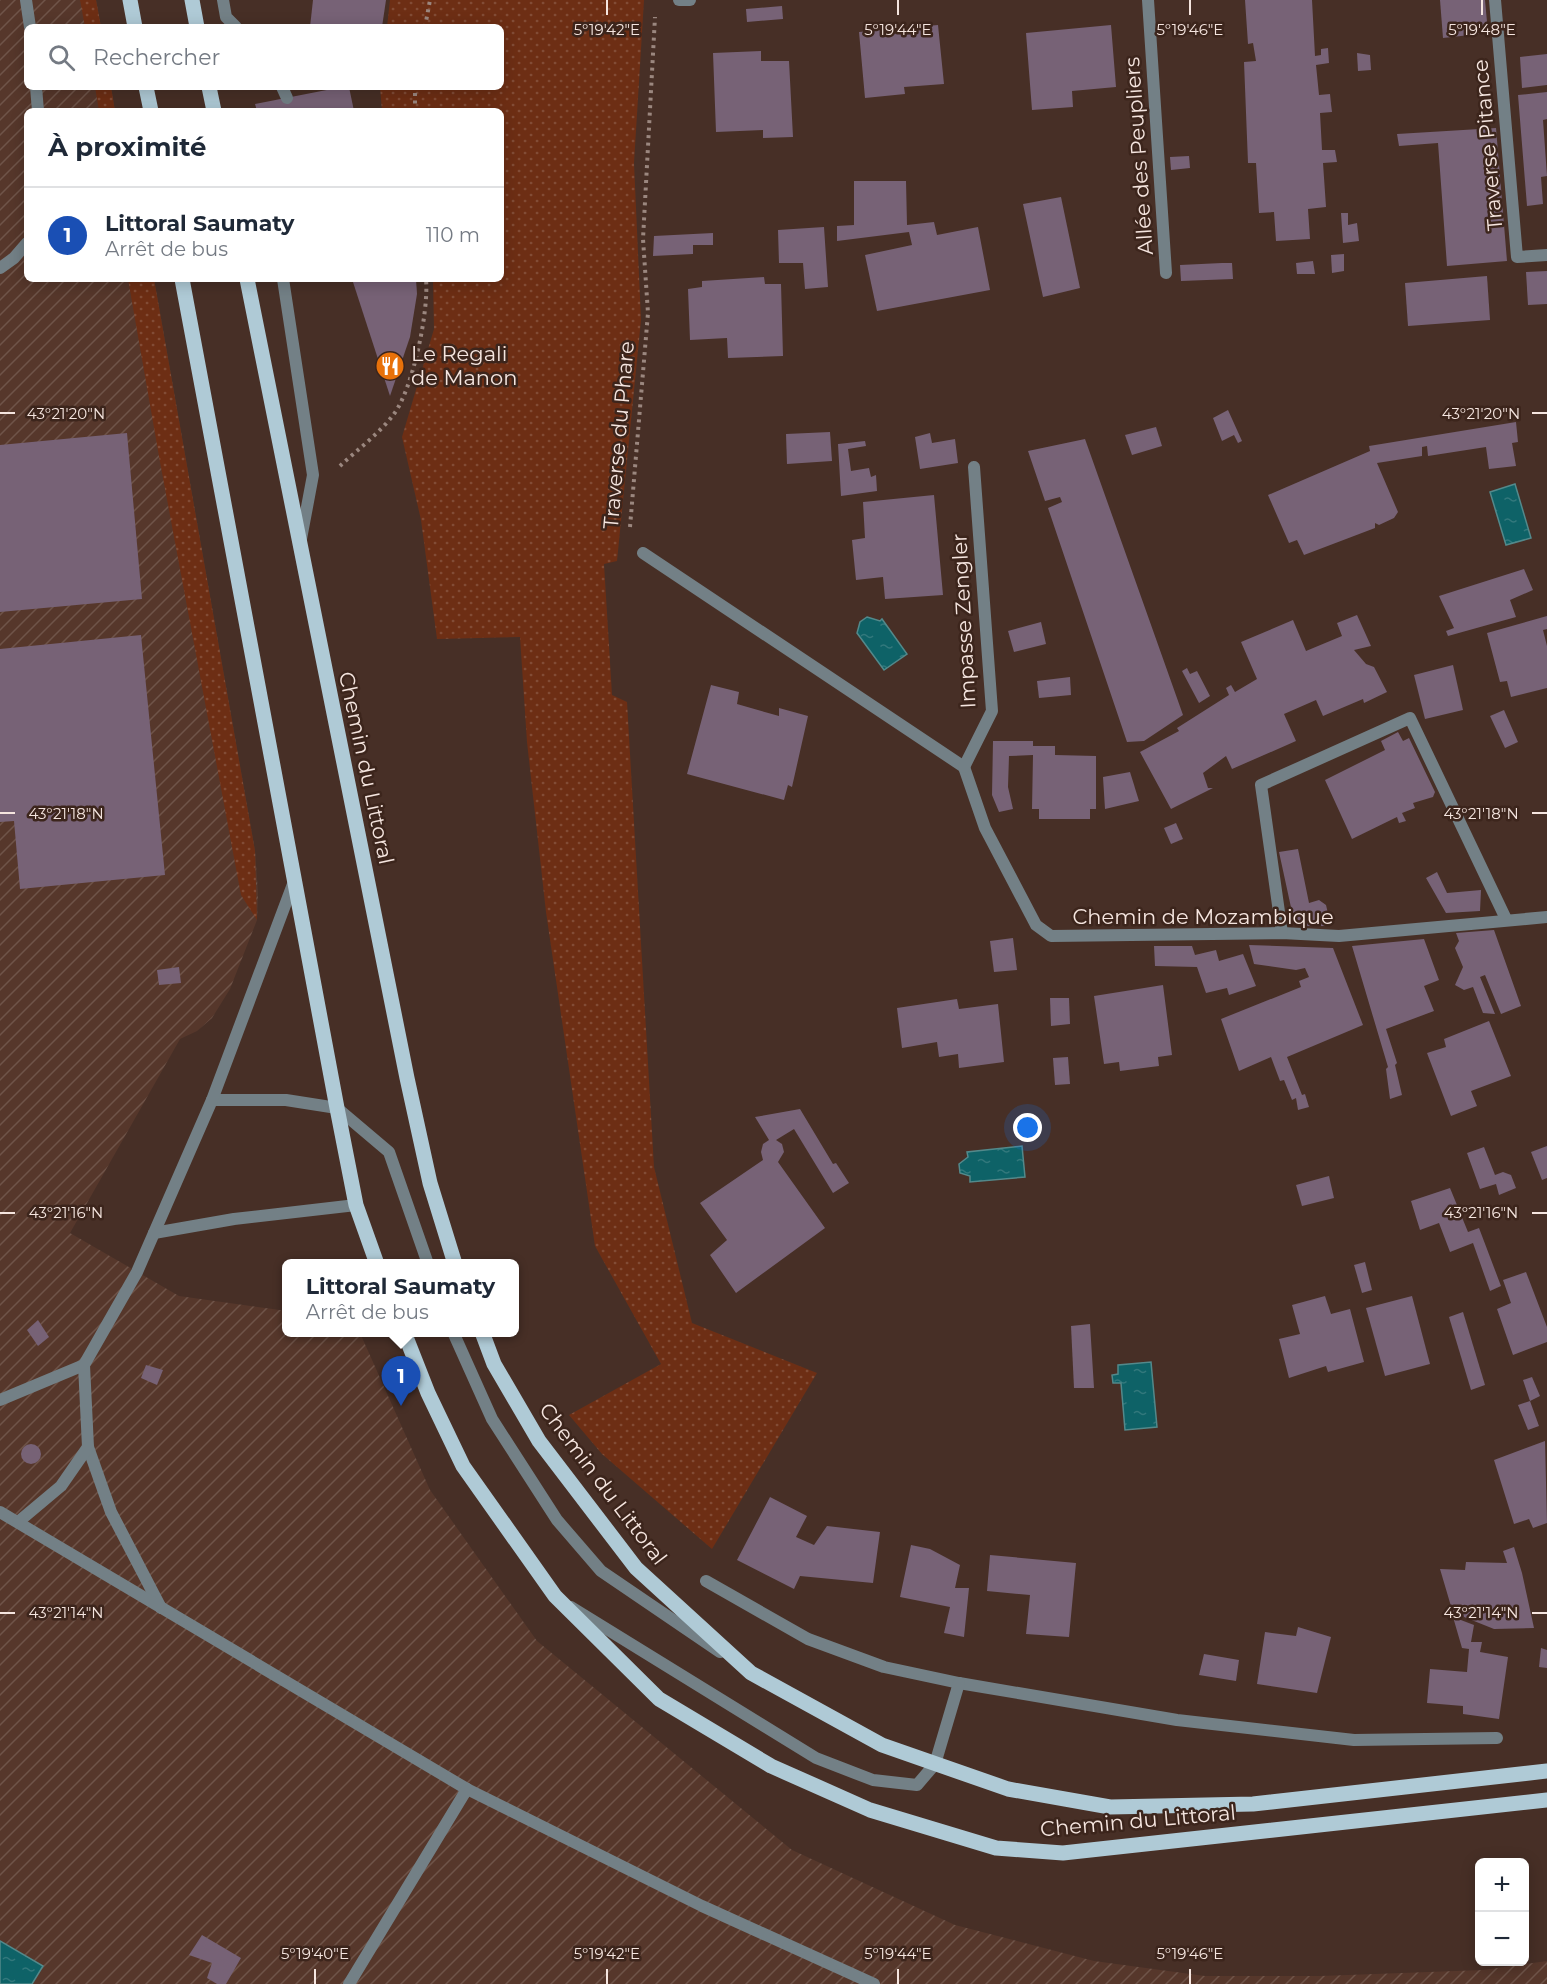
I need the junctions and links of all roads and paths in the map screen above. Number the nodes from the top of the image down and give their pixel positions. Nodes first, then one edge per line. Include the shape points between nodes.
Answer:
1 (26, 0) edge
2 (130, 0) edge
3 (192, 0) edge
4 (223, 0) edge
5 (430, 0) edge
6 (679, 0) edge
7 (690, 0) edge
8 (1148, 0) edge
9 (1495, 0) edge
10 (655, 12) dead end
11 (30, 24) edge
12 (134, 24) edge
13 (196, 24) edge
14 (233, 24) edge
15 (426, 24) edge
16 (36, 90) edge
17 (147, 90) edge
18 (210, 90) edge
19 (415, 90) edge
20 (38, 108) edge
21 (150, 108) edge
22 (213, 108) edge
23 (415, 108) edge
24 (24, 246) edge
25 (1547, 255) edge
26 (0, 268) edge
27 (1166, 273) dead end
28 (183, 282) edge
29 (248, 282) edge
30 (282, 282) edge
31 (426, 282) edge
32 (974, 467) dead end
33 (313, 475) junction
34 (300, 546) junction
35 (643, 553) joint
36 (964, 767) junction
37 (293, 884) junction
38 (1547, 917) edge
39 (1506, 919) junction
40 (1282, 933) junction
41 (212, 1100) junction
42 (336, 1108) junction
43 (356, 1205) junction
44 (154, 1233) junction
45 (376, 1259) edge
46 (427, 1259) edge
47 (454, 1259) edge
48 (406, 1337) edge
49 (455, 1337) edge
50 (484, 1337) edge
51 (84, 1365) junction
52 (0, 1400) edge
53 (88, 1448) junction
54 (0, 1512) edge
55 (18, 1522) junction
56 (706, 1581) dead end
57 (555, 1596) junction
58 (162, 1609) junction
59 (751, 1673) junction
60 (959, 1683) junction
61 (1497, 1738) dead end
62 (935, 1764) junction
63 (1547, 1771) edge
64 (467, 1789) junction
65 (1547, 1800) edge
66 (349, 1984) edge
67 (874, 1984) edge

1 - 11 street
2 - 12 main road
3 - 13 main road
4 - 14 street via 226,17
5 - 15 path
6 - 7 street
8 - 27 street, Allée des Peupliers
9 - 25 street, Traverse Pitance via 1517,257
10 - 35 path, Traverse du Phare via 643,239 648,313 629,544
16 - 20 street
17 - 21 main road
18 - 22 main road
19 - 23 path
24 - 26 street
28 - 37 main road
29 - 34 main road, Chemin du Littoral
30 - 33 street
31 - 33 path via 416,358 394,413 339,467
32 - 36 street, Impasse Zengler via 992,711
33 - 34 street
34 - 47 main road, Chemin du Littoral via 412,1101 430,1183
35 - 36 street, Traverse du Phare
36 - 40 street, Chemin de Mozambique via 985,828 1036,925 1051,936
37 - 41 street
37 - 42 main road
38 - 39 street, Chemin de Mozambique
39 - 40 street, Chemin de Mozambique via 1339,936
39 - 40 street via 1410,718 1261,784
41 - 42 street via 286,1100
41 - 44 street
42 - 43 main road
42 - 46 street via 389,1152
43 - 44 street
43 - 45 main road
44 - 51 street via 137,1272
48 - 57 main road, Chemin du Littoral via 463,1466
49 - 59 street via 492,1419 557,1520 601,1571
50 - 59 main road, Chemin du Littoral via 494,1364 539,1441 636,1568
51 - 52 street
51 - 53 street
53 - 55 street via 61,1486
53 - 58 street via 111,1512
54 - 55 street
55 - 58 street
56 - 60 street via 808,1639 884,1667
57 - 62 street, Chemin du Littoral via 816,1758 873,1780 917,1785
57 - 65 main road, Chemin du Littoral via 660,1699 771,1766 870,1810 996,1848 1063,1853
58 - 64 street
59 - 62 main road, Chemin du Littoral via 882,1745
60 - 61 street via 1177,1720 1354,1740
60 - 62 street, Chemin du Littoral
62 - 63 main road, Chemin du Littoral via 1008,1789 1110,1807 1253,1804
64 - 66 street
64 - 67 street via 702,1906

